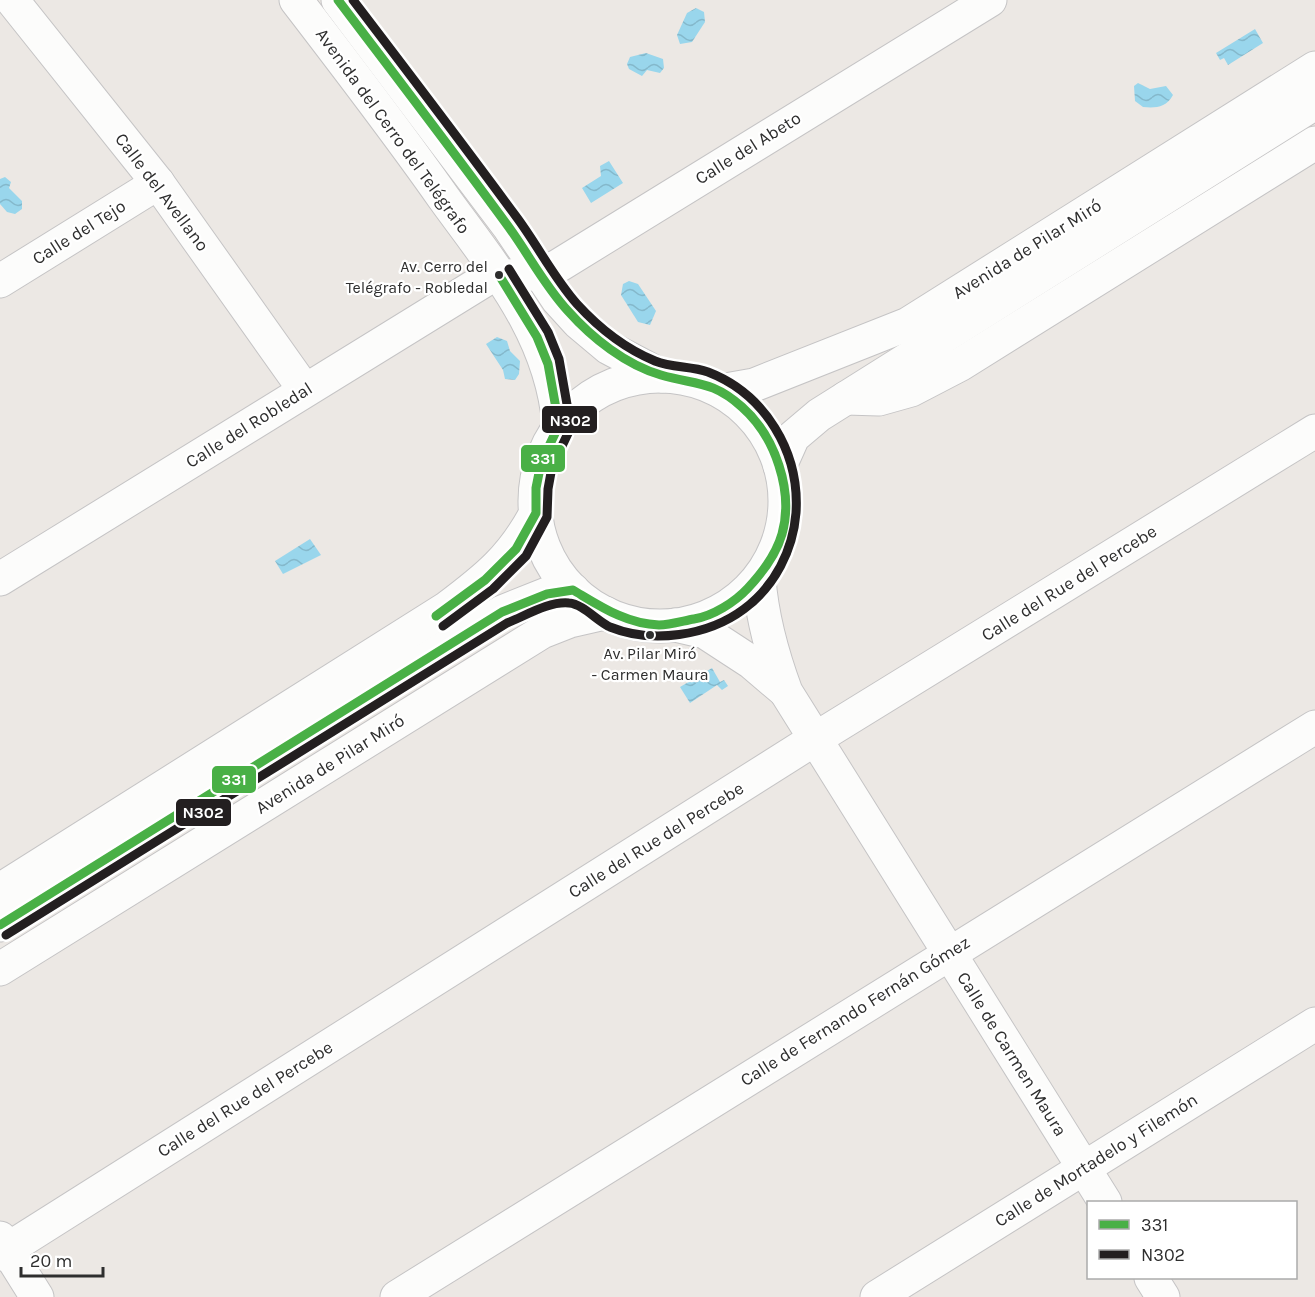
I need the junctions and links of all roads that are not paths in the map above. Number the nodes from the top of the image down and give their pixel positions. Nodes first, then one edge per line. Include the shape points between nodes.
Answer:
1 (12, 0) edge
2 (296, 0) edge
3 (338, 0) edge
4 (990, 0) edge
5 (955, 9) edge
6 (1315, 68) edge
7 (1315, 103) edge
8 (1315, 143) edge
9 (158, 183) junction
10 (542, 273) junction
11 (499, 276) junction
12 (0, 281) edge
13 (662, 376) junction
14 (304, 389) junction
15 (720, 391) junction
16 (844, 398) junction
17 (559, 425) junction
18 (1315, 431) edge
19 (780, 466) junction
20 (536, 513) junction
21 (0, 579) edge
22 (759, 579) junction
23 (573, 590) junction
24 (606, 613) junction
25 (675, 626) junction
26 (786, 692) junction
27 (1315, 727) edge
28 (815, 739) junction
29 (0, 890) edge
30 (0, 925) edge
31 (948, 953) junction
32 (0, 969) edge
33 (1315, 1024) edge
34 (1083, 1169) junction
35 (1104, 1201) edge
36 (2, 1247) edge
37 (1152, 1279) edge
38 (37, 1297) edge
39 (397, 1297) edge
40 (877, 1297) edge
41 (1163, 1297) edge

1 - 9 street, Calle del Avellano
2 - 11 street, Avenida del Cerro del Telégrafo via 388,119
3 - 10 street, Avenida del Cerro del Telégrafo
4 - 5 street, Calle del Abeto
5 - 10 street, Calle del Abeto
6 - 15 street, Avenida de Pilar Miró via 908,324 754,385
7 - 16 street, Avenida de Pilar Miró
8 - 16 street via 961,364 911,390 879,399
9 - 12 street, Calle del Tejo
9 - 14 street, Calle del Avellano
10 - 11 street, Calle del Abeto
10 - 13 street, Avenida del Cerro del Telégrafo via 558,300 578,322 609,348
11 - 14 street, Calle del Robledal via 488,278
11 - 17 street, Avenida del Cerro del Telégrafo via 525,315 548,364
13 - 15 street via 701,382
13 - 17 street via 640,377 598,392
14 - 21 street, Calle del Robledal
15 - 19 street via 758,422
16 - 19 street, Avenida de Pilar Miró via 793,437
17 - 20 street via 541,463
18 - 28 street, Calle del Rue del Percebe
19 - 22 street via 785,513 772,559
20 - 23 street via 547,554
20 - 29 street via 516,549 485,580 447,608
22 - 25 street via 730,606
22 - 26 street, Calle de Carmen Maura via 772,656
23 - 24 street
23 - 30 street via 547,594 492,618
24 - 25 street via 644,625
24 - 32 street, Avenida de Pilar Miró via 542,632
25 - 26 street, Calle de Carmen Maura via 705,632 751,662
26 - 28 street, Calle de Carmen Maura
27 - 31 street, Calle de Fernando Fernán Gómez
28 - 31 street, Calle de Carmen Maura
28 - 36 street, Calle del Rue del Percebe
31 - 34 street, Calle de Carmen Maura
31 - 39 street, Calle de Fernando Fernán Gómez
33 - 34 street, Calle de Mortadelo y Filemón
34 - 35 street, Calle de Carmen Maura
34 - 40 street, Calle de Mortadelo y Filemón
36 - 38 street
37 - 41 street

